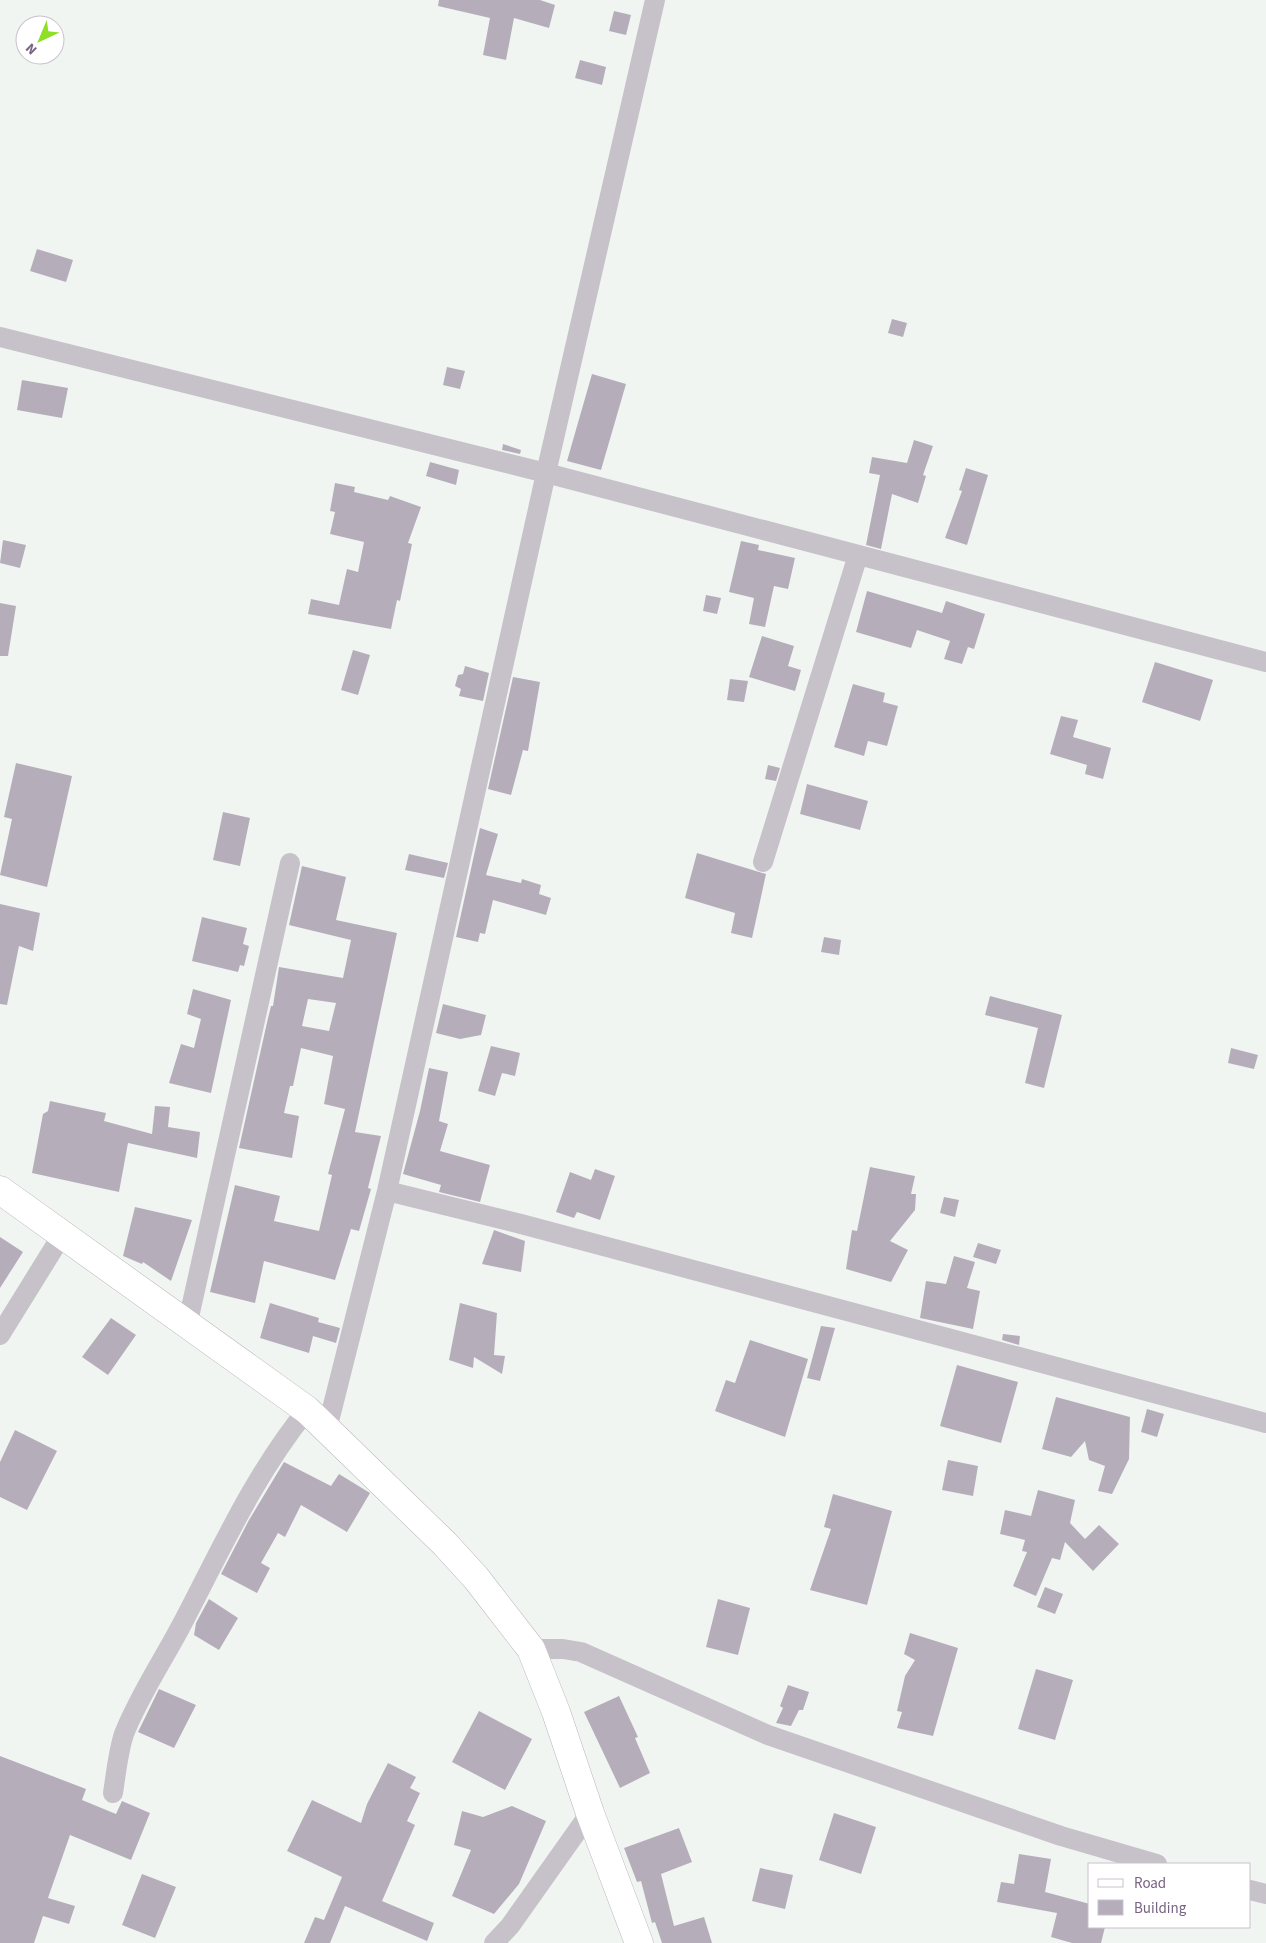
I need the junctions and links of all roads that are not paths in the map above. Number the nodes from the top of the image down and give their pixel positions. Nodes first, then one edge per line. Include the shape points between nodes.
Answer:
1 (655, 0) edge
2 (0, 337) edge
3 (546, 473) junction
4 (858, 555) junction
5 (1266, 662) edge
6 (763, 862) dead end
7 (290, 863) dead end
8 (0, 1190) edge
9 (387, 1191) junction
10 (62, 1235) junction
11 (187, 1326) junction
12 (0, 1334) edge
13 (307, 1410) junction
14 (1266, 1423) edge
15 (327, 1429) junction
16 (531, 1649) junction
17 (113, 1794) dead end
18 (590, 1813) junction
19 (1154, 1863) edge
20 (1251, 1890) edge
21 (1266, 1894) edge
22 (494, 1943) edge
23 (639, 1943) edge

1 - 3 street
2 - 3 street
3 - 4 street
3 - 9 street
4 - 5 street
4 - 6 street
7 - 11 street
8 - 10 street
9 - 14 street
9 - 15 street
10 - 11 street
10 - 12 street
11 - 13 street
13 - 15 street
13 - 17 street via 282,1441 260,1478 150,1680 124,1735
15 - 16 street via 445,1544
16 - 18 street
16 - 19 street via 582,1652 768,1735 1061,1836
18 - 22 street
18 - 23 street
20 - 21 street

